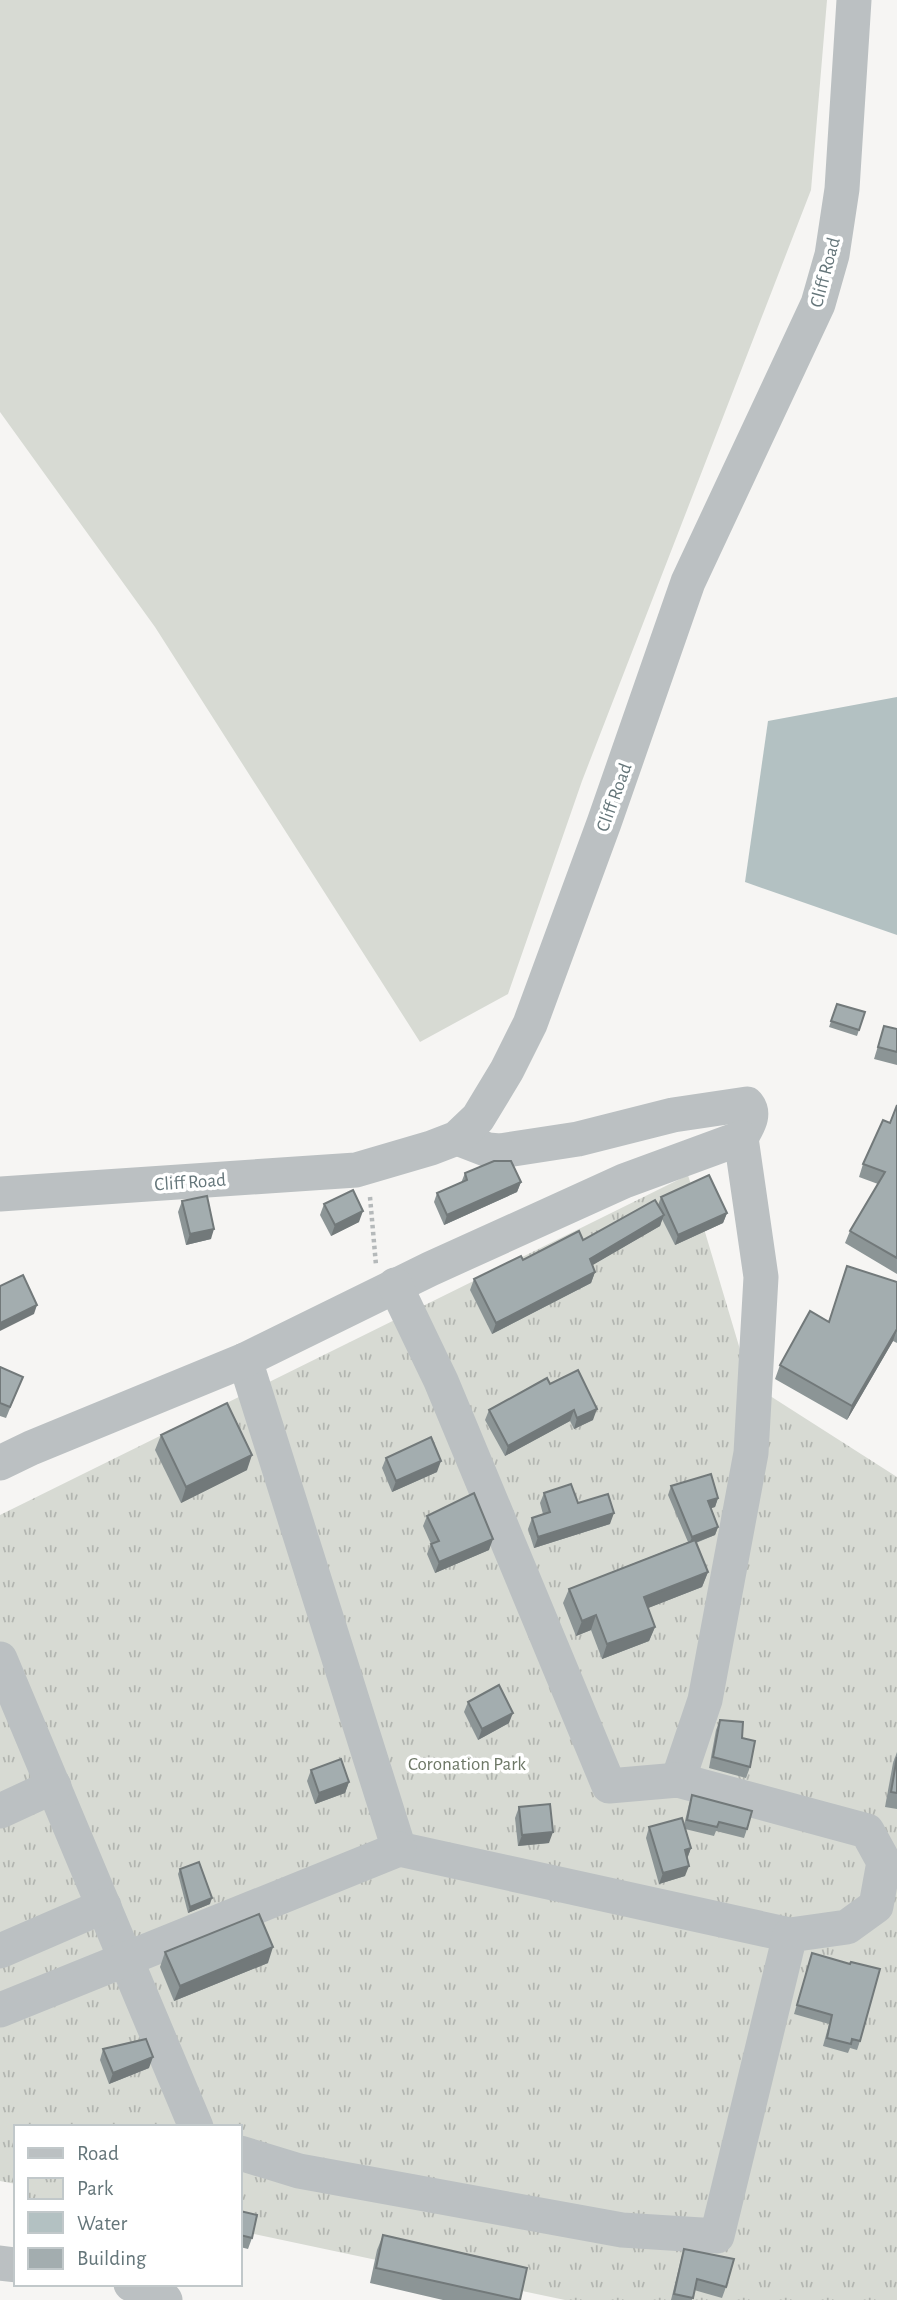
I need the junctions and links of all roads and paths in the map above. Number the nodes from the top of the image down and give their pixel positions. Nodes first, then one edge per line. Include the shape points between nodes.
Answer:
1 (855, 0) edge
2 (457, 1138) junction
3 (741, 1138) junction
4 (367, 1167) junction
5 (0, 1194) edge
6 (386, 1289) junction
7 (246, 1360) junction
8 (0, 1464) edge
9 (0, 1659) edge
10 (678, 1780) junction
11 (54, 1786) junction
12 (0, 1811) edge
13 (399, 1849) junction
14 (104, 1906) junction
15 (790, 1936) junction
16 (0, 1951) edge
17 (126, 1958) junction
18 (0, 2010) edge
19 (194, 2125) edge
20 (242, 2154) edge
21 (137, 2286) edge
22 (165, 2300) edge

1 - 2 street, Cliff Road via 842,190 832,255 818,304 688,582 530,1024 478,1118
2 - 3 street via 500,1152 747,1104 752,1118
2 - 4 street, Cliff Road
3 - 6 street via 624,1181
3 - 10 street via 761,1277 751,1453 705,1700
4 - 5 street, Cliff Road
4 - 6 path
6 - 7 street
6 - 10 street via 441,1381 609,1786
7 - 8 street
7 - 13 street
9 - 11 street
10 - 15 street via 867,1831 884,1862 876,1906 847,1927
11 - 12 street
11 - 14 street
13 - 15 street
13 - 17 street
14 - 16 street
14 - 17 street
15 - 20 street via 717,2236 608,2227 299,2171
17 - 18 street
17 - 19 street
21 - 22 street

